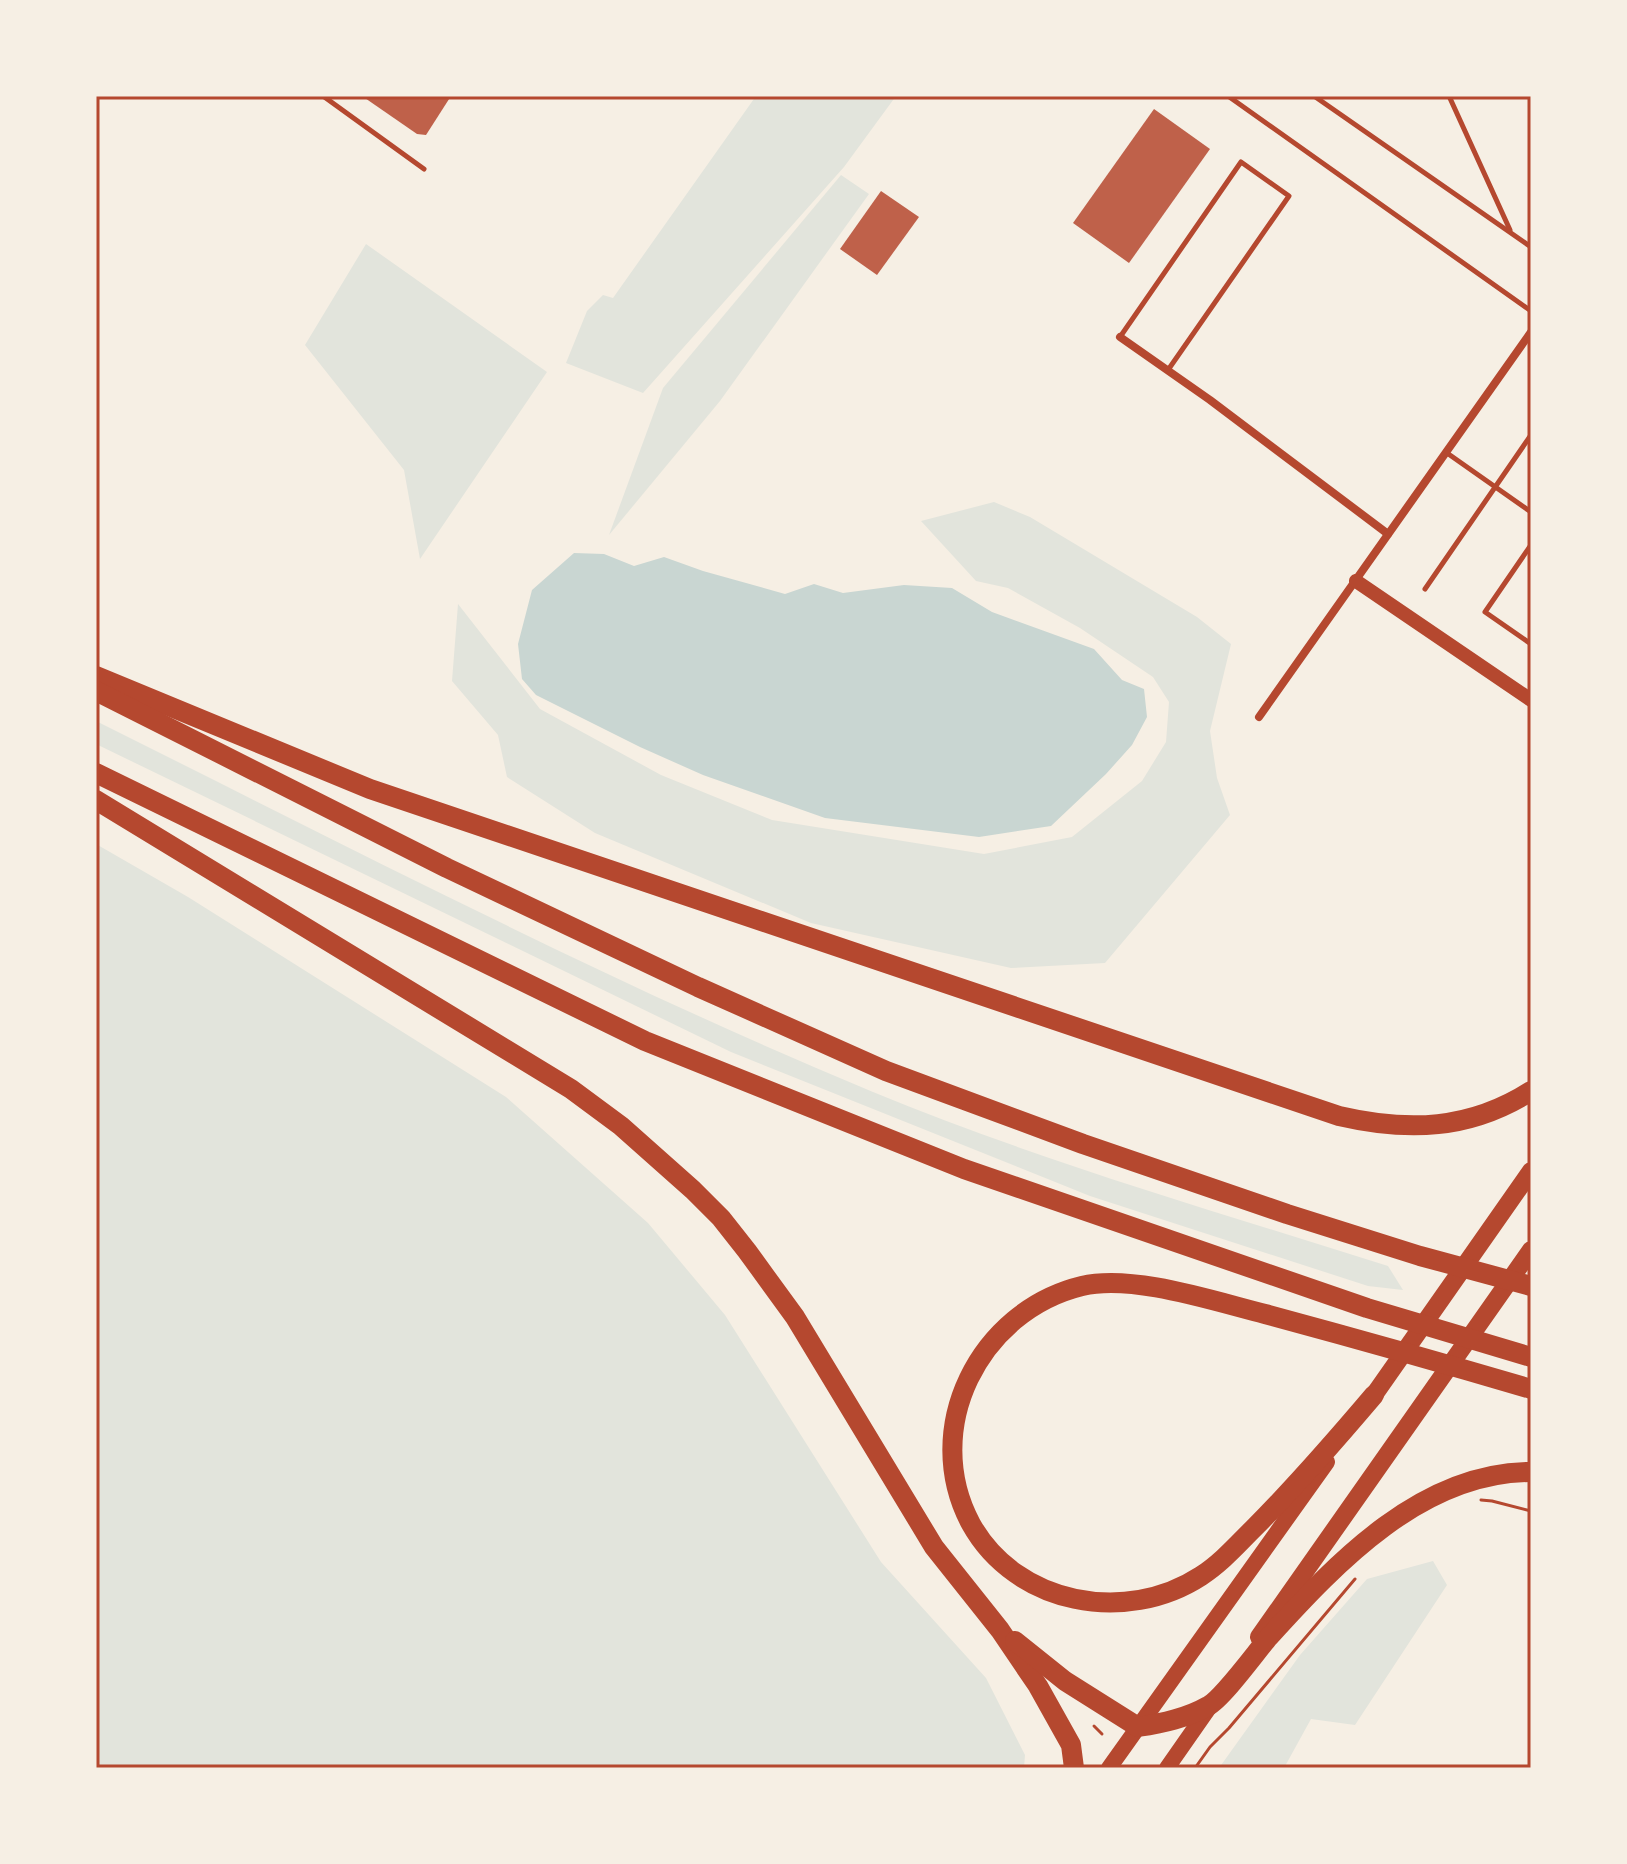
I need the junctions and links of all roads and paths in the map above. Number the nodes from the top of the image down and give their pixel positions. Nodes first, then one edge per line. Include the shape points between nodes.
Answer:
1 (323, 96) edge
2 (1228, 96) edge
3 (1314, 96) edge
4 (1449, 96) edge
5 (424, 169) dead end
6 (1510, 230) junction
7 (1531, 247) edge
8 (1531, 311) edge
9 (1531, 332) edge
10 (1120, 337) joint
11 (1167, 371) junction
12 (1531, 435) edge
13 (1446, 452) junction
14 (1496, 486) junction
15 (1531, 512) edge
16 (1388, 534) junction
17 (1531, 545) edge
18 (1356, 581) junction
19 (1425, 589) dead end
20 (1531, 644) edge
21 (96, 676) edge
22 (96, 691) edge
23 (1531, 700) edge
24 (1259, 717) dead end
25 (96, 773) edge
26 (96, 800) edge
27 (1531, 1091) edge
28 (1531, 1171) edge
29 (1531, 1250) edge
30 (1531, 1286) edge
31 (1524, 1354) edge
32 (1531, 1389) edge
33 (1374, 1395) junction
34 (1531, 1472) edge
35 (1469, 1500) dead end
36 (1531, 1511) edge
37 (1355, 1579) dead end
38 (1000, 1630) junction
39 (1211, 1705) junction
40 (1100, 1720) dead end
41 (1094, 1726) junction
42 (1138, 1727) junction
43 (1084, 1729) dead end
44 (1102, 1734) dead end
45 (1074, 1768) edge
46 (1109, 1768) edge
47 (1167, 1768) edge
48 (1195, 1768) edge

1 - 5 lane
2 - 8 lane
3 - 6 lane
4 - 6 lane
6 - 7 lane
9 - 13 street
10 - 11 street
10 - 11 lane via 1241,162 1289,196
11 - 16 street
12 - 14 lane
13 - 14 lane
13 - 16 street
14 - 15 lane
14 - 19 lane
16 - 18 street
17 - 20 lane via 1485,612
18 - 23 street
18 - 24 street
21 - 27 highway via 370,789 1339,1116 1374,1125 1438,1124 1505,1108
22 - 30 highway via 447,868 886,1071 1161,1171 1420,1256
25 - 31 highway via 645,1041 964,1169 1367,1308
26 - 38 highway via 571,1089 693,1190 721,1218 795,1317 934,1547
28 - 33 main road
29 - 39 main road
32 - 33 highway via 1178,1292 1112,1282 1082,1286 1048,1298 1000,1331 982,1352 954,1420 954,1476 971,1523 1006,1566 1058,1595 1087,1603 1141,1601 1199,1578 1231,1554
33 - 42 main road
34 - 39 highway via 1479,1478 1437,1493 1403,1514 1317,1587
35 - 36 path
37 - 48 path
38 - 42 highway via 1065,1681
38 - 45 highway via 1057,1716 1071,1745
39 - 42 highway via 1170,1722
39 - 47 main road
40 - 41 path
41 - 43 path
41 - 44 path
42 - 46 main road

